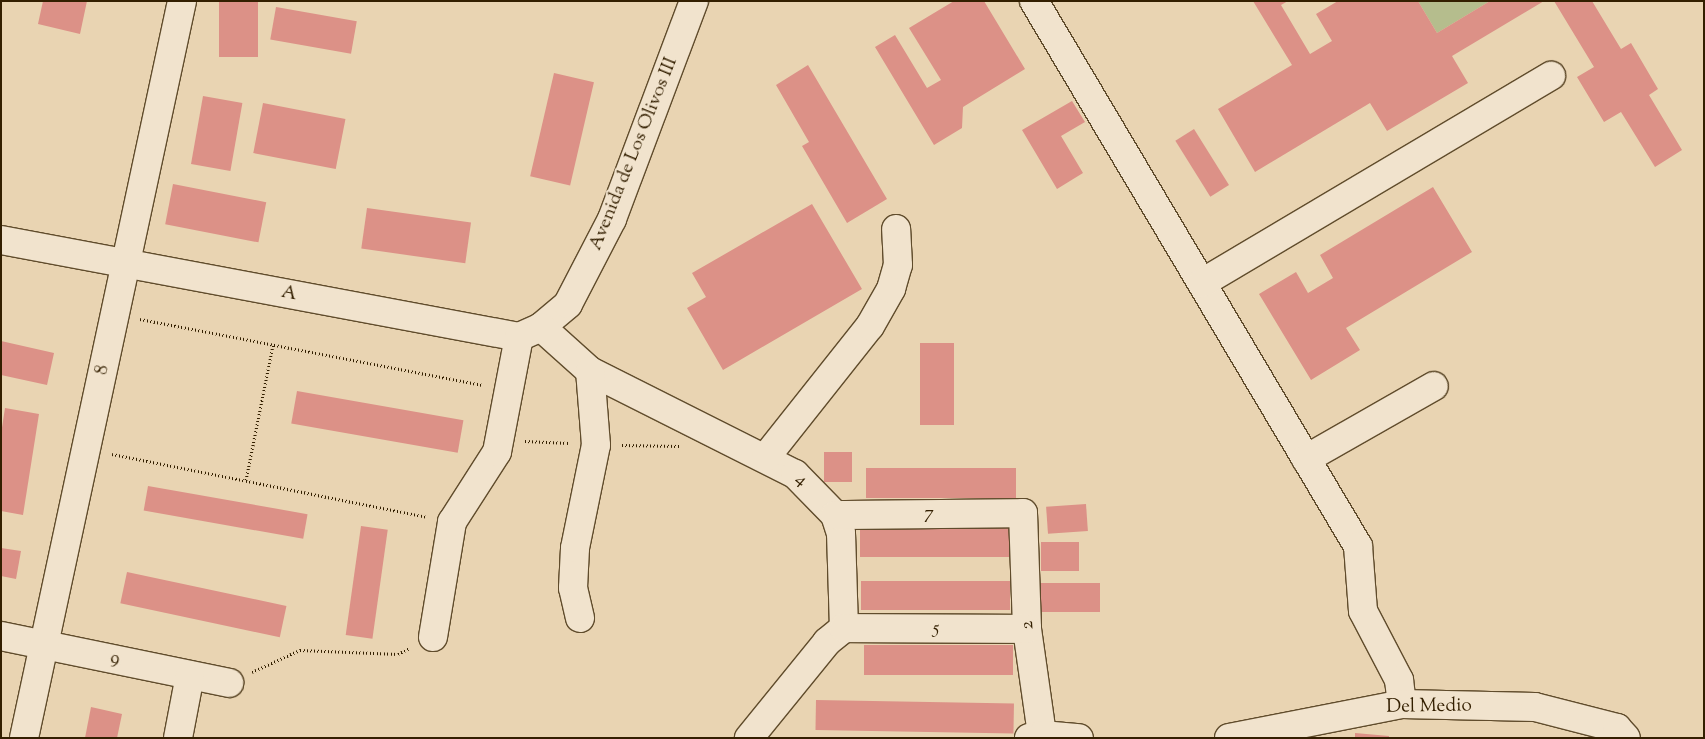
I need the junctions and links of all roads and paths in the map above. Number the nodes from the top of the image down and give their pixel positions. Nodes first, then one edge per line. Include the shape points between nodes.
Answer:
1 (182, 1) edge
2 (694, 1) edge
3 (1034, 1) edge
4 (1551, 76) dead end
5 (896, 229) dead end
6 (1, 240) edge
7 (126, 263) junction
8 (1202, 283) junction
9 (115, 314) junction
10 (530, 332) junction
11 (273, 345) junction
12 (590, 371) junction
13 (1434, 386) dead end
14 (508, 390) junction
15 (86, 450) junction
16 (766, 457) junction
17 (1306, 459) junction
18 (246, 480) junction
19 (1023, 513) joint
20 (836, 515) junction
21 (452, 522) junction
22 (580, 618) dead end
23 (844, 628) junction
24 (1028, 630) junction
25 (1, 636) edge
26 (433, 637) joint
27 (44, 645) junction
28 (190, 675) junction
29 (229, 683) joint
30 (1402, 704) junction
31 (1334, 727) edge
32 (750, 736) edge
33 (1035, 736) edge
34 (24, 738) edge
35 (178, 738) edge
36 (778, 738) edge
37 (1079, 738) edge
38 (1229, 738) edge
39 (1626, 738) edge

1 - 7 street, 8
2 - 10 street, Avenida de Los Olivos III via 612,218 568,304
3 - 8 street
4 - 8 street
5 - 16 street via 898,265 891,290 870,326
6 - 7 street, A
7 - 9 street, 8
7 - 10 street, A
8 - 17 street
9 - 11 path
9 - 15 street, 8
10 - 12 street, 4
10 - 14 street
11 - 14 path
11 - 18 path
12 - 16 street, 4 via 721,438
12 - 22 street via 596,445 575,548 573,588
13 - 17 street
14 - 21 street via 497,452
15 - 18 path
15 - 27 street, 8
16 - 20 street, 4 via 795,474
17 - 30 street via 1358,546 1362,611 1399,680
18 - 21 path
19 - 20 street, 7
19 - 24 street, 2
20 - 23 street via 841,533
21 - 26 street
23 - 24 street, 5
23 - 32 street via 827,642
24 - 33 street, 2
25 - 27 street, 9
26 - 29 path via 398,654 300,650
27 - 28 street, 9
27 - 34 street, 8
28 - 29 street, 9
28 - 35 street
30 - 31 street, Del Medio
30 - 39 street, Del Medio via 1535,707 1617,728
31 - 38 street, Del Medio
32 - 36 street
33 - 37 street

